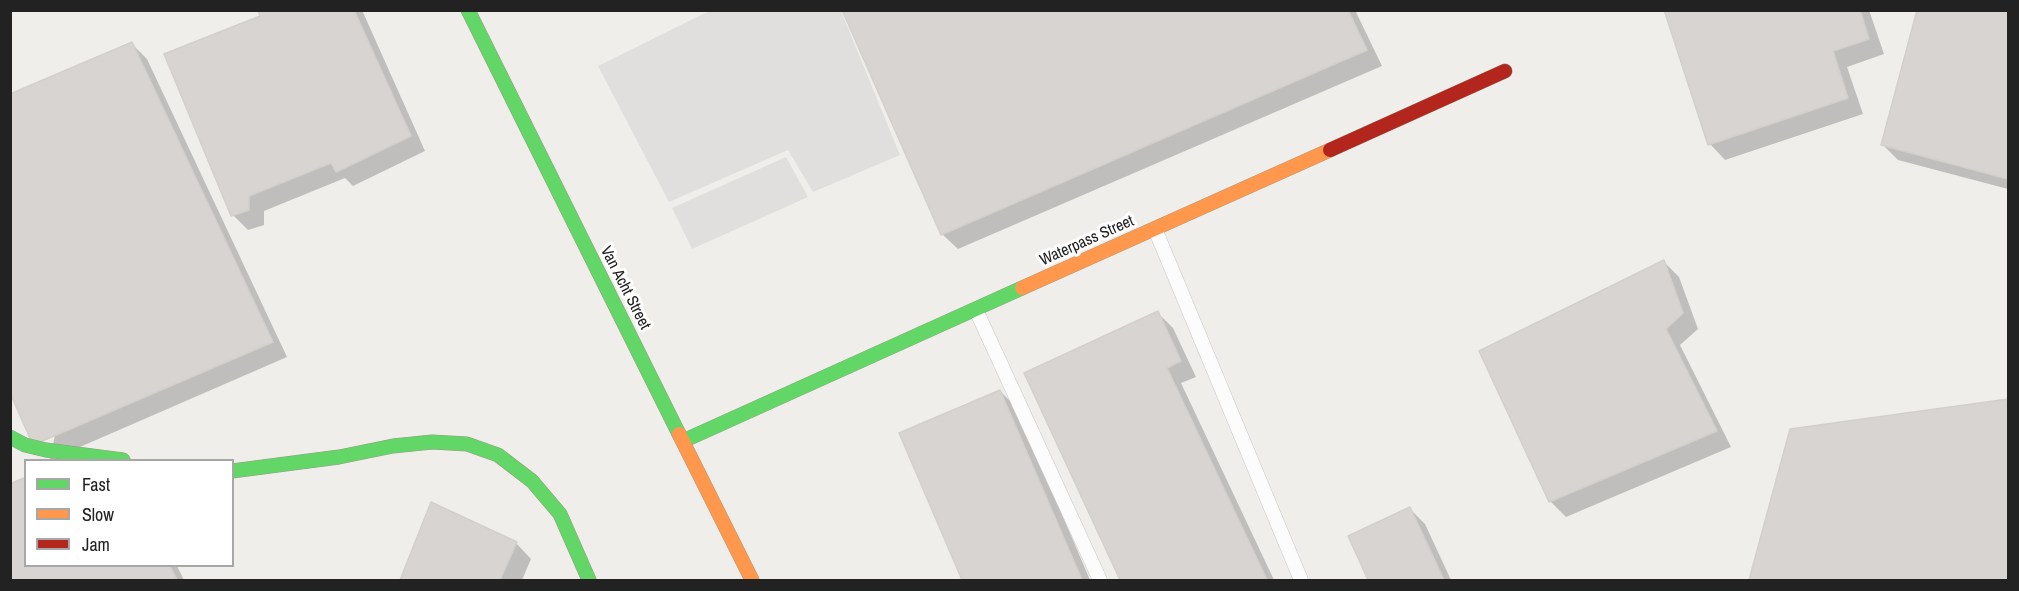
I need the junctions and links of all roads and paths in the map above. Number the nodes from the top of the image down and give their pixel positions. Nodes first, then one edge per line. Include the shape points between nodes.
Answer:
1 (468, 10) edge
2 (1505, 71) dead end
3 (1155, 229) junction
4 (976, 309) junction
5 (10, 437) edge
6 (683, 441) junction
7 (117, 459) edge
8 (234, 471) edge
9 (589, 580) edge
10 (752, 580) edge
11 (1100, 580) edge
12 (1302, 580) edge

1 - 6 street, Van Acht Street
2 - 3 street, Waterpass Street
3 - 4 street, Waterpass Street
3 - 12 lane
4 - 6 street, Waterpass Street
4 - 11 lane
5 - 7 street via 46,450
6 - 10 street, Van Acht Street
8 - 9 street via 393,446 467,444 498,455 532,481 560,514

